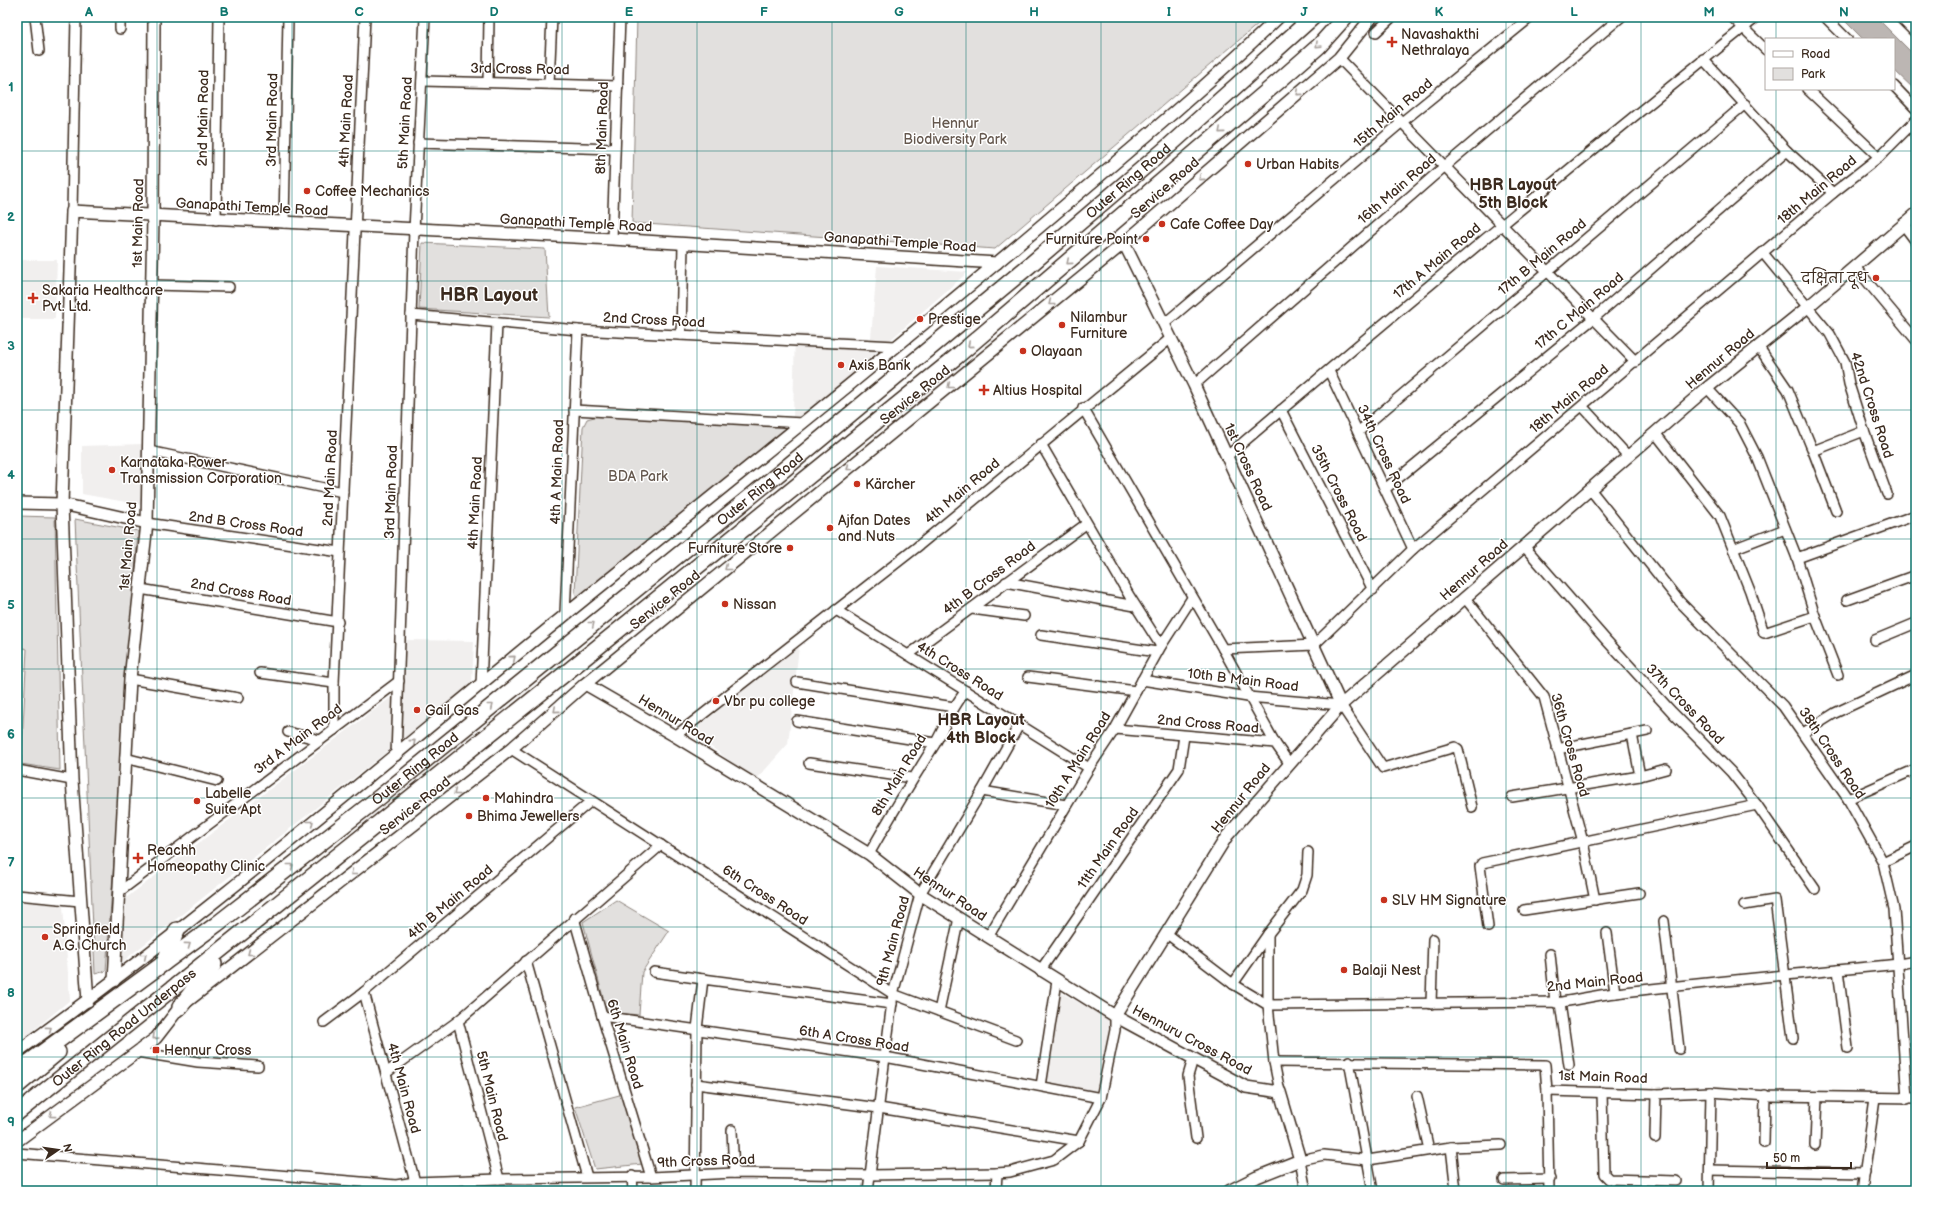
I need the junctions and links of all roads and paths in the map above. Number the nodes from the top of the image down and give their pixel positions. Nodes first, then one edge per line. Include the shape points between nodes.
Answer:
1 (36, 17) edge
2 (76, 17) edge
3 (120, 17) edge
4 (154, 17) edge
5 (219, 17) edge
6 (288, 17) edge
7 (365, 17) edge
8 (425, 17) edge
9 (489, 17) edge
10 (552, 17) edge
11 (620, 17) edge
12 (1279, 17) edge
13 (1312, 17) edge
14 (1345, 17) edge
15 (1372, 17) edge
16 (1392, 17) edge
17 (1531, 17) edge
18 (1621, 17) edge
19 (1732, 17) edge
20 (1757, 17) edge
21 (1825, 17) edge
22 (1901, 17) edge
23 (1743, 28) junction
24 (120, 29) dead end
25 (1376, 32) dead end
26 (1916, 32) edge
27 (1846, 38) edge
28 (1765, 49) edge
29 (39, 51) dead end
30 (1339, 58) junction
31 (1703, 59) junction
32 (422, 81) junction
33 (488, 82) junction
34 (549, 84) junction
35 (618, 86) junction
36 (1895, 87) edge
37 (1808, 90) edge
38 (1745, 104) junction
39 (1916, 109) edge
40 (1916, 120) edge
41 (1402, 122) junction
42 (418, 143) junction
43 (615, 149) junction
44 (1787, 151) junction
45 (1879, 157) junction
46 (1445, 166) junction
47 (1833, 193) junction
48 (72, 211) junction
49 (1916, 214) edge
50 (153, 217) junction
51 (216, 220) junction
52 (284, 223) junction
53 (1502, 224) junction
54 (1904, 224) junction
55 (355, 227) junction
56 (414, 230) junction
57 (612, 239) junction
58 (1916, 240) edge
59 (1124, 243) junction
60 (683, 244) junction
61 (1763, 253) junction
62 (997, 263) junction
63 (1855, 267) junction
64 (1547, 271) junction
65 (152, 285) junction
66 (228, 287) dead end
67 (1809, 306) junction
68 (411, 315) junction
69 (1594, 318) junction
70 (497, 323) junction
71 (1164, 324) junction
72 (578, 330) junction
73 (681, 335) junction
74 (1171, 338) junction
75 (1916, 340) edge
76 (896, 346) junction
77 (1758, 346) junction
78 (1636, 362) junction
79 (1329, 371) junction
80 (1194, 385) junction
81 (1707, 388) junction
82 (1583, 407) junction
83 (1083, 408) junction
84 (574, 410) junction
85 (1281, 410) junction
86 (803, 423) junction
87 (1864, 431) junction
88 (1358, 432) junction
89 (1656, 434) junction
90 (1041, 444) junction
91 (148, 451) junction
92 (1813, 451) junction
93 (1628, 456) junction
94 (1226, 457) junction
95 (1385, 489) junction
96 (1590, 489) junction
97 (343, 492) junction
98 (1887, 494) dead end
99 (17, 503) edge
100 (62, 504) junction
101 (1836, 511) dead end
102 (1916, 515) edge
103 (147, 523) junction
104 (1086, 524) junction
105 (1785, 529) junction
106 (1524, 546) junction
107 (1733, 548) junction
108 (1413, 549) junction
109 (340, 552) junction
110 (1797, 558) junction
111 (1916, 575) edge
112 (1006, 582) junction
113 (140, 589) junction
114 (1373, 590) junction
115 (1192, 598) junction
116 (1465, 598) junction
117 (1847, 600) dead end
118 (1135, 606) junction
119 (972, 609) junction
120 (836, 610) junction
121 (565, 614) junction
122 (1024, 616) dead end
123 (1815, 616) junction
124 (338, 622) junction
125 (1916, 623) edge
126 (1041, 635) dead end
127 (1875, 640) dead end
128 (1314, 645) junction
129 (1159, 649) junction
130 (1223, 650) junction
131 (908, 655) junction
132 (260, 673) dead end
133 (1838, 675) dead end
134 (1916, 675) edge
135 (1028, 677) dead end
136 (130, 679) junction
137 (1142, 680) junction
138 (399, 681) junction
139 (797, 682) dead end
140 (334, 683) junction
141 (585, 684) junction
142 (481, 685) junction
143 (966, 691) junction
144 (1136, 691) junction
145 (1248, 696) junction
146 (238, 698) dead end
147 (1341, 705) junction
148 (954, 707) junction
149 (797, 721) dead end
150 (1019, 724) junction
151 (1115, 729) junction
152 (334, 730) junction
153 (1646, 731) dead end
154 (288, 732) dead end
155 (1803, 733) junction
156 (1632, 734) junction
157 (675, 736) junction
158 (1184, 736) junction
159 (320, 740) junction
160 (935, 743) junction
161 (1275, 743) junction
162 (511, 749) junction
163 (1557, 749) junction
164 (396, 756) junction
165 (126, 758) junction
166 (809, 763) dead end
167 (1289, 763) junction
168 (1089, 768) junction
169 (1666, 769) dead end
170 (1916, 769) edge
171 (17, 770) edge
172 (1640, 776) junction
173 (912, 778) junction
174 (72, 780) junction
175 (217, 781) dead end
176 (1569, 788) junction
177 (982, 791) junction
178 (1512, 797) dead end
179 (1848, 799) junction
180 (591, 801) junction
181 (1066, 805) junction
182 (1757, 805) junction
183 (1472, 807) dead end
184 (1583, 842) junction
185 (661, 844) junction
186 (1916, 847) edge
187 (1308, 852) dead end
188 (869, 854) junction
189 (1883, 862) junction
190 (1814, 889) dead end
191 (119, 892) junction
192 (1639, 893) dead end
193 (920, 894) junction
194 (17, 895) edge
195 (1595, 900) junction
196 (80, 901) junction
197 (1744, 905) dead end
198 (1524, 910) dead end
199 (574, 918) junction
200 (959, 918) junction
201 (1664, 921) dead end
202 (1488, 927) dead end
203 (177, 930) junction
204 (1166, 933) junction
205 (1607, 933) dead end
206 (1268, 934) junction
207 (988, 937) junction
208 (1432, 939) dead end
209 (231, 942) junction
210 (1550, 954) dead end
211 (1916, 961) edge
212 (526, 962) junction
213 (164, 963) junction
214 (1899, 964) junction
215 (1838, 970) junction
216 (1040, 971) junction
217 (654, 972) dead end
218 (1784, 975) junction
219 (703, 979) junction
220 (114, 981) junction
221 (1058, 981) junction
222 (1233, 984) junction
223 (134, 985) junction
224 (1671, 988) junction
225 (364, 992) junction
226 (1615, 993) junction
227 (893, 994) junction
228 (88, 1001) junction
229 (1557, 1002) junction
230 (892, 1004) junction
231 (1431, 1004) junction
232 (1268, 1005) junction
233 (180, 1007) junction
234 (939, 1011) junction
235 (602, 1016) junction
236 (1115, 1016) junction
237 (458, 1021) junction
238 (324, 1022) dead end
239 (697, 1029) junction
240 (1793, 1038) dead end
241 (1016, 1040) dead end
242 (1848, 1048) dead end
243 (1679, 1049) dead end
244 (17, 1052) edge
245 (137, 1052) junction
246 (885, 1057) junction
247 (1192, 1059) junction
248 (1274, 1062) junction
249 (1349, 1062) junction
250 (1568, 1065) dead end
251 (258, 1066) dead end
252 (17, 1071) edge
253 (386, 1072) junction
254 (696, 1084) junction
255 (17, 1086) edge
256 (1041, 1086) junction
257 (1547, 1091) junction
258 (1280, 1092) junction
259 (1602, 1092) junction
260 (1711, 1092) junction
261 (1656, 1094) junction
262 (1764, 1095) junction
263 (1417, 1096) dead end
264 (1816, 1097) junction
265 (1101, 1098) junction
266 (1875, 1098) junction
267 (1912, 1099) edge
268 (879, 1108) junction
269 (17, 1113) edge
270 (732, 1130) dead end
271 (1196, 1138) dead end
272 (1655, 1138) dead end
273 (1079, 1141) junction
274 (17, 1142) edge
275 (1764, 1142) dead end
276 (1501, 1145) dead end
277 (1815, 1145) dead end
278 (1451, 1146) junction
279 (1430, 1150) junction
280 (17, 1153) edge
281 (1300, 1160) junction
282 (1368, 1160) junction
283 (1710, 1170) junction
284 (734, 1173) junction
285 (997, 1173) junction
286 (1865, 1173) junction
287 (695, 1174) junction
288 (870, 1175) junction
289 (632, 1176) junction
290 (587, 1177) junction
291 (651, 1177) junction
292 (499, 1179) junction
293 (1550, 1179) junction
294 (1504, 1180) dead end
295 (1676, 1181) dead end
296 (416, 1186) edge
297 (633, 1191) edge
298 (695, 1191) edge
299 (868, 1191) edge
300 (996, 1191) edge
301 (1229, 1191) edge
302 (1306, 1191) edge
303 (1373, 1191) edge
304 (1456, 1191) edge
305 (1549, 1191) edge
306 (1709, 1191) edge
307 (1862, 1191) edge

1 - 29 street
2 - 48 street
3 - 24 street
4 - 50 street, 1st Main Road
5 - 51 street, 2nd Main Road
6 - 52 street, 3rd Main Road
7 - 55 street, 4th Main Road
8 - 32 street, 5th Main Road
9 - 33 street
10 - 34 street
11 - 35 street, 8th Main Road
12 - 62 street via 1221,72
213 -> 13 highway, Outer Ring Road via 387,791 788,466 1158,156
14 -> 209 highway, Outer Ring Road via 1319,46 956,357
15 - 30 street, Service Road
16 - 25 street
17 - 41 street, 15th Main Road
18 - 46 street, 16th Main Road
19 - 23 street
20 - 23 street, 17th A Main Road
21 - 27 street
22 - 26 street
23 - 28 street
23 - 31 street, 17th A Main Road
30 - 41 street
30 -> 59 street, Service Road
31 - 38 street
31 - 53 street, 17th A Main Road
32 - 33 street, 3rd Cross Road
32 - 42 street, 5th Main Road
33 - 34 street, 3rd Cross Road
34 - 35 street, 3rd Cross Road
35 - 43 street, 8th Main Road
36 - 39 street
37 - 45 street
38 - 44 street
38 - 64 street, 17th B Main Road
40 - 45 street, 18th Main Road
41 - 46 street
41 - 71 street, 15th Main Road
42 - 43 street
42 - 56 street, 5th Main Road
43 - 57 street, 8th Main Road
44 - 47 street
44 - 69 street, 17th C Main Road
45 - 47 street, 18th Main Road
46 - 53 street
46 - 80 street, 16th Main Road
47 - 61 street, 18th Main Road
48 - 50 street, Ganapathi Temple Road
48 - 100 street
49 - 54 street, Hennur Road
50 - 51 street, Ganapathi Temple Road
50 - 65 street, 1st Main Road
51 - 52 street, Ganapathi Temple Road
52 - 55 street, Ganapathi Temple Road
53 - 64 street
53 - 79 street, 17th A Main Road
54 - 58 street
54 - 63 street, Hennur Road
55 - 56 street, Ganapathi Temple Road
55 - 97 street, 2nd Main Road
56 - 57 street, Ganapathi Temple Road
56 - 68 street, 3rd Main Road
57 - 60 street, Ganapathi Temple Road
59 - 71 street, 1st Cross Road
59 -> 141 street, Service Road
60 - 62 street, Ganapathi Temple Road
60 - 73 street
61 - 67 street, 42nd Cross Road
61 - 78 street, 18th Main Road
62 - 76 street
63 - 67 street, Hennur Road
63 - 75 street
64 - 69 street
64 - 88 street, 17th B Main Road
65 - 66 street
65 - 91 street, 1st Main Road
67 - 77 street, Hennur Road
67 - 87 street, 42nd Cross Road via 1830,334 1845,362
68 - 70 street, 2nd Cross Road
68 - 138 street, 3rd Main Road
69 - 78 street
69 - 95 street, 17th C Main Road
70 - 72 street, 2nd Cross Road
70 - 142 street, 4th Main Road
71 - 74 street, 1st Cross Road
72 - 73 street, 2nd Cross Road
72 - 84 street, 4th A Main Road
73 - 76 street, 2nd Cross Road
74 - 80 street, 1st Cross Road
74 - 83 street, 4th Main Road
76 - 86 street
77 - 81 street, Hennur Road
77 - 92 street via 1788,390
78 - 82 street, 18th Main Road
79 - 85 street, 17th A Main Road
79 - 88 street, 34th Cross Road
80 - 94 street, 1st Cross Road
81 - 89 street, Hennur Road
81 - 105 street via 1740,424 1758,457
82 - 93 street
82 - 108 street, 18th Main Road
83 - 90 street, 4th Main Road
83 - 115 street
84 - 86 street
84 - 121 street, 4th A Main Road
85 - 94 street, 17th A Main Road
85 - 114 street, 35th Cross Road
86 - 121 street
87 - 92 street
87 - 98 street, 42nd Cross Road
88 - 95 street, 34th Cross Road
89 - 93 street, Hennur Road
89 - 107 street via 1720,516
90 - 104 street
90 - 120 street, 4th Main Road via 917,547
91 - 97 street
91 - 103 street, 1st Main Road
92 - 101 street
93 - 96 street, Hennur Road
94 - 128 street, 1st Cross Road
95 - 108 street, 34th Cross Road
96 - 106 street, Hennur Road
96 - 155 street, 38th Cross Road via 1680,602 1784,706
97 - 109 street, 2nd Main Road
99 - 100 street
100 - 103 street
100 - 174 street
102 - 110 street
103 - 109 street, 2nd B Cross Road
103 - 113 street, 1st Main Road
104 - 112 street, 4th B Cross Road
104 - 118 street
105 - 107 street
105 - 110 street
106 - 116 street, Hennur Road
106 - 182 street, 37th Cross Road via 1606,640 1731,772
107 - 123 street via 1764,633
108 - 114 street, 18th Main Road
109 - 124 street, 2nd Main Road
110 - 123 street
111 - 117 street
112 - 118 street
112 - 119 street, 4th B Cross Road
113 - 124 street, 2nd Cross Road
113 - 136 street, 1st Main Road
114 - 128 street, 18th Main Road
115 - 129 street, 10th A Main Road
115 - 130 street
116 - 147 street, Hennur Road
116 - 163 street, 36th Cross Road via 1544,697
118 - 129 street
119 - 122 street
119 - 131 street, 4th B Cross Road
120 - 131 street, 4th Cross Road
120 - 157 street, 4th Main Road
142 -> 121 street
123 - 133 street
124 - 140 street, 2nd Main Road
125 - 127 street
126 - 129 street
128 - 130 street
128 - 147 street, 1st Cross Road
129 - 137 street, 10th A Main Road
130 - 145 street
131 - 143 street, 4th Cross Road
132 - 140 street
134 - 155 street via 1835,713
135 - 144 street
136 - 146 street
136 - 165 street, 1st Main Road
137 - 144 street, 10th A Main Road
137 - 145 street, 10th B Main Road
138 - 152 street, 3rd A Main Road
138 - 164 street, 3rd Main Road
139 - 148 street
140 - 152 street, 2nd Main Road
141 - 157 street, Hennur Road
141 -> 162 street, Service Road
164 -> 142 street
143 - 148 street, 8th Main Road
143 - 150 street, 4th Cross Road
144 - 151 street, 10th A Main Road
145 - 147 street, 10th B Main Road
145 - 161 street
147 - 167 street, Hennur Road
147 - 183 street via 1383,768 1455,747 1458,749
148 - 160 street, 8th Main Road
149 - 160 street
150 - 168 street, 4th Cross Road
150 - 177 street, 9th Main Road
151 - 158 street, 2nd Cross Road
151 - 168 street, 10th A Main Road
152 - 159 street, 3rd A Main Road
153 - 156 street
154 - 159 street
155 - 179 street, 38th Cross Road
156 - 163 street
156 - 172 street
157 - 188 street, Hennur Road
158 - 161 street, 2nd Cross Road
158 - 216 street, 11th Main Road via 1180,769
159 - 191 street, 3rd A Main Road
160 - 173 street, 8th Main Road
161 - 167 street, 2nd Cross Road
162 - 180 street, 6th Cross Road
162 -> 233 street, Service Road
163 - 176 street, 36th Cross Road
203 -> 164 street
165 - 175 street
165 - 191 street, 1st Main Road
166 - 173 street
167 - 204 street, Hennur Road via 1227,836
168 - 181 street, 10th A Main Road
169 - 172 street
170 - 179 street
171 - 174 street
172 - 176 street
173 - 188 street, 8th Main Road
174 - 196 street
176 - 178 street
176 - 184 street, 36th Cross Road
177 - 181 street
177 - 193 street, 9th Main Road
179 - 189 street, 38th Cross Road
180 - 185 street, 6th Cross Road
180 - 225 street, 4th B Main Road
181 - 207 street, 10th A Main Road
182 - 184 street
182 - 190 street, 37th Cross Road
184 - 195 street, 36th Cross Road
184 - 202 street via 1480,864
185 - 199 street
185 - 227 street, 6th Cross Road
186 - 189 street
187 - 206 street via 1307,875 1302,890
188 - 193 street, Hennur Road
189 - 214 street, 38th Cross Road via 1894,909
191 - 220 street, 1st Main Road
192 - 195 street
193 - 200 street, Hennur Road
193 - 227 street, 9th Main Road
194 - 196 street
195 - 198 street
196 - 228 street
197 - 218 street via 1775,900
199 - 212 street
199 - 235 street, 6th Main Road
200 - 207 street, Hennur Road
200 - 234 street
201 - 224 street
203 - 213 highway
220 -> 203 street
204 - 222 street
204 - 236 street, Hennur Road
205 - 226 street
206 - 222 street
206 - 232 street
207 - 216 street, Hennur Road
208 - 231 street
209 - 233 highway
209 - 269 highway, Outer Ring Road Underpass
210 - 229 street
211 - 214 street, 2nd Main Road
212 - 237 street
212 - 290 street
213 - 223 highway, Outer Ring Road
214 - 215 street, 2nd Main Road
214 - 267 street, 38th Cross Road
215 - 218 street, 2nd Main Road
215 - 242 street
216 - 221 street, Hennur Road
217 - 219 street
218 - 224 street, 2nd Main Road
218 - 240 street
219 - 230 street
219 - 239 street
220 - 228 street
221 - 236 street, Hennur Road
221 - 256 street
222 - 232 street
223 - 252 highway, Outer Ring Road Underpass
223 - 255 highway via 132,993
224 - 226 street, 2nd Main Road
224 - 243 street
225 - 238 street, 4th B Main Road
225 - 253 street, 4th Main Road
226 - 229 street, 2nd Main Road
227 - 230 street, 9th Main Road
227 - 234 street, 6th Cross Road
244 -> 228 street
229 - 231 street, 2nd Main Road
229 - 250 street
230 - 246 street, 9th Main Road
231 - 232 street, 2nd Main Road
232 - 248 street
233 -> 245 street, Service Road via 156,1038
234 - 241 street, 6th Cross Road
235 - 239 street, 6th A Cross Road
235 - 291 street, 6th Main Road
236 - 247 street, Hennuru Cross Road
236 - 265 street via 1115,1030
237 - 253 street
237 - 292 street, 5th Main Road
239 - 246 street, 6th A Cross Road
239 - 254 street
245 - 251 street via 198,1062
245 -> 274 street, Service Road
246 - 256 street, 6th A Cross Road
246 - 268 street, 9th Main Road
247 - 258 street, Hennuru Cross Road via 1246,1088
247 - 271 street via 1188,1076
248 - 249 street, 1st Main Road
248 - 258 street
249 - 257 street, 1st Main Road via 1545,1065
249 - 282 street
253 - 296 street, 4th Main Road
254 - 268 street
254 - 287 street
256 - 265 street, 6th A Cross Road
257 - 259 street, 1st Main Road
257 - 293 street
258 - 281 street
259 - 261 street, 1st Main Road
259 - 295 street via 1604,1174 1609,1179
260 - 261 street, 1st Main Road
260 - 262 street, 1st Main Road
260 - 283 street
261 - 272 street
262 - 264 street, 1st Main Road
262 - 275 street
263 - 279 street
264 - 266 street, 1st Main Road
264 - 277 street
265 - 273 street
266 - 267 street, 1st Main Road
266 - 286 street
268 - 273 street
268 - 288 street, 9th Main Road
270 - 284 street
273 - 285 street via 1054,1160
276 - 278 street
278 - 279 street
278 - 304 street
279 - 282 street
280 - 296 street, 9th Cross Road
281 - 282 street via 1324,1155
281 - 301 street
281 - 302 street
282 - 303 street
283 - 286 street
283 - 306 street
284 - 287 street, 9th Cross Road
284 - 288 street, 9th Cross Road
285 - 288 street, 9th Cross Road
285 - 300 street
286 - 307 street
287 - 291 street, 9th Cross Road
287 - 298 street
288 - 299 street, 9th Main Road
289 - 290 street, 9th Cross Road
289 - 291 street, 9th Cross Road
289 - 297 street
290 - 292 street, 9th Cross Road
292 - 296 street, 9th Cross Road
293 - 294 street
293 - 305 street

